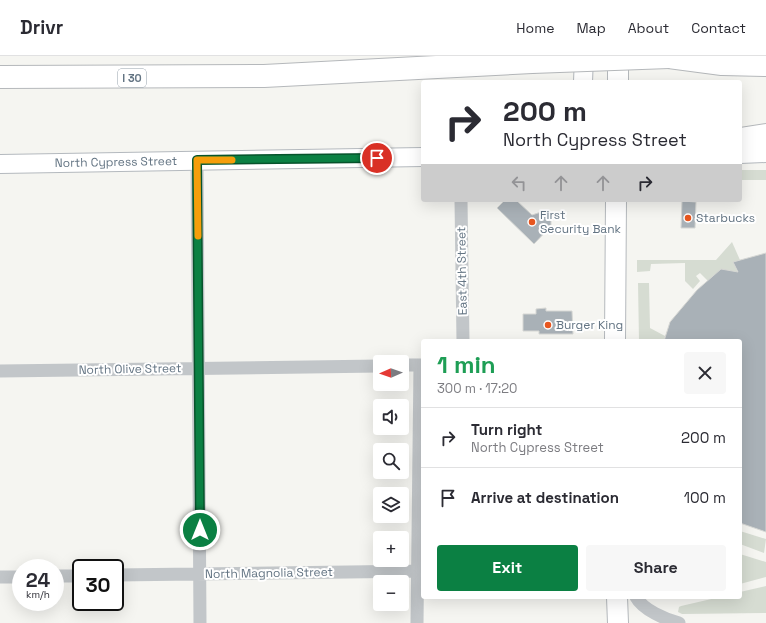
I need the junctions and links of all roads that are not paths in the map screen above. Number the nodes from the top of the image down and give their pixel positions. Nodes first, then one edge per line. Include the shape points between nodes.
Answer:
1 (584, 56) edge
2 (618, 56) edge
3 (691, 56) edge
4 (669, 57) edge
5 (766, 65) edge
6 (0, 77) edge
7 (584, 80) edge
8 (618, 80) edge
9 (766, 135) edge
10 (742, 139) edge
11 (766, 153) edge
12 (742, 154) edge
13 (421, 157) edge
14 (197, 160) junction
15 (0, 164) edge
16 (461, 202) edge
17 (616, 202) edge
18 (463, 339) edge
19 (615, 339) edge
20 (409, 365) edge
21 (421, 365) edge
22 (373, 366) edge
23 (199, 368) junction
24 (0, 371) edge
25 (420, 571) edge
26 (200, 574) junction
27 (124, 575) edge
28 (0, 577) edge
29 (12, 577) edge
30 (617, 599) edge
31 (637, 599) edge
32 (200, 623) edge
33 (417, 623) edge
34 (618, 623) edge
35 (679, 623) edge

1 - 7 main road
2 - 8 main road
3 - 4 highway, I 30
4 - 5 highway via 722,64
4 - 6 highway, I 30, bridge via 264,76
9 - 10 highway
11 - 12 main road
13 - 14 main road, North Cypress Street
14 - 15 main road, North Cypress Street
14 - 23 street
16 - 18 street, East 4th Street
17 - 19 main road
20 - 21 street
21 - 25 street
22 - 23 street, North Olive Street
23 - 24 street, North Olive Street
23 - 26 street
25 - 26 street, North Magnolia Street
25 - 33 street
26 - 27 street, North Magnolia Street
26 - 32 street
28 - 29 street
30 - 34 main road
31 - 35 street via 652,611

